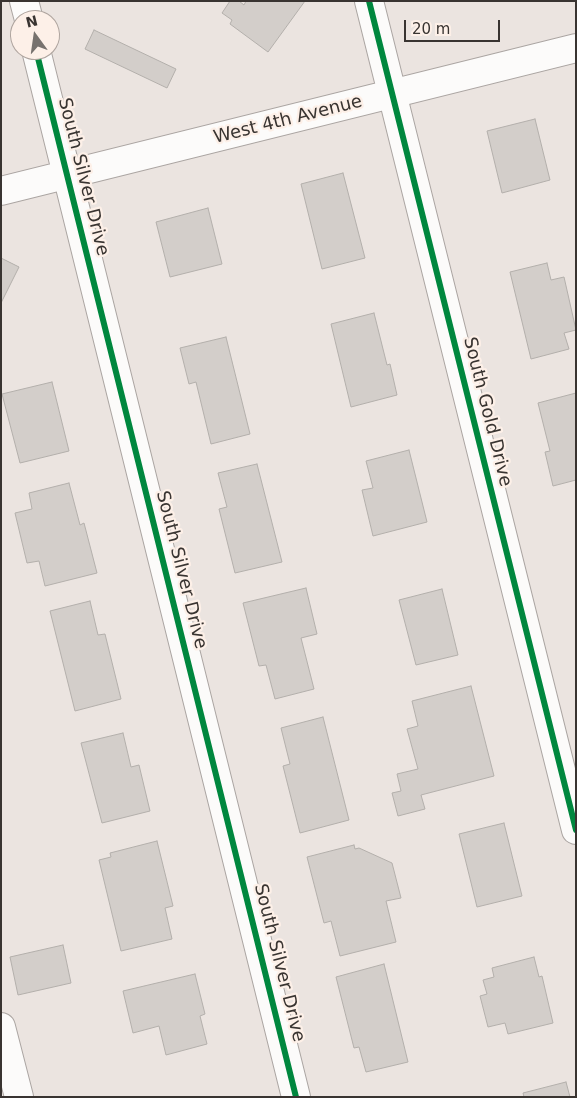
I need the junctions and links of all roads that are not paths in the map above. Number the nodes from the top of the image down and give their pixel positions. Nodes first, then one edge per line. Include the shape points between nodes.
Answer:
1 (369, 1) edge
2 (576, 48) edge
3 (39, 60) edge
4 (392, 94) junction
5 (68, 174) junction
6 (1, 191) edge
7 (576, 830) edge
8 (1, 1027) edge
9 (19, 1097) edge
10 (296, 1097) edge

1 - 4 street, South Gold Drive
2 - 4 street, West 4th Avenue
3 - 5 street, South Silver Drive
4 - 5 street, West 4th Avenue
4 - 7 street, South Gold Drive
5 - 6 street, West 4th Avenue
5 - 10 street, South Silver Drive
8 - 9 street

